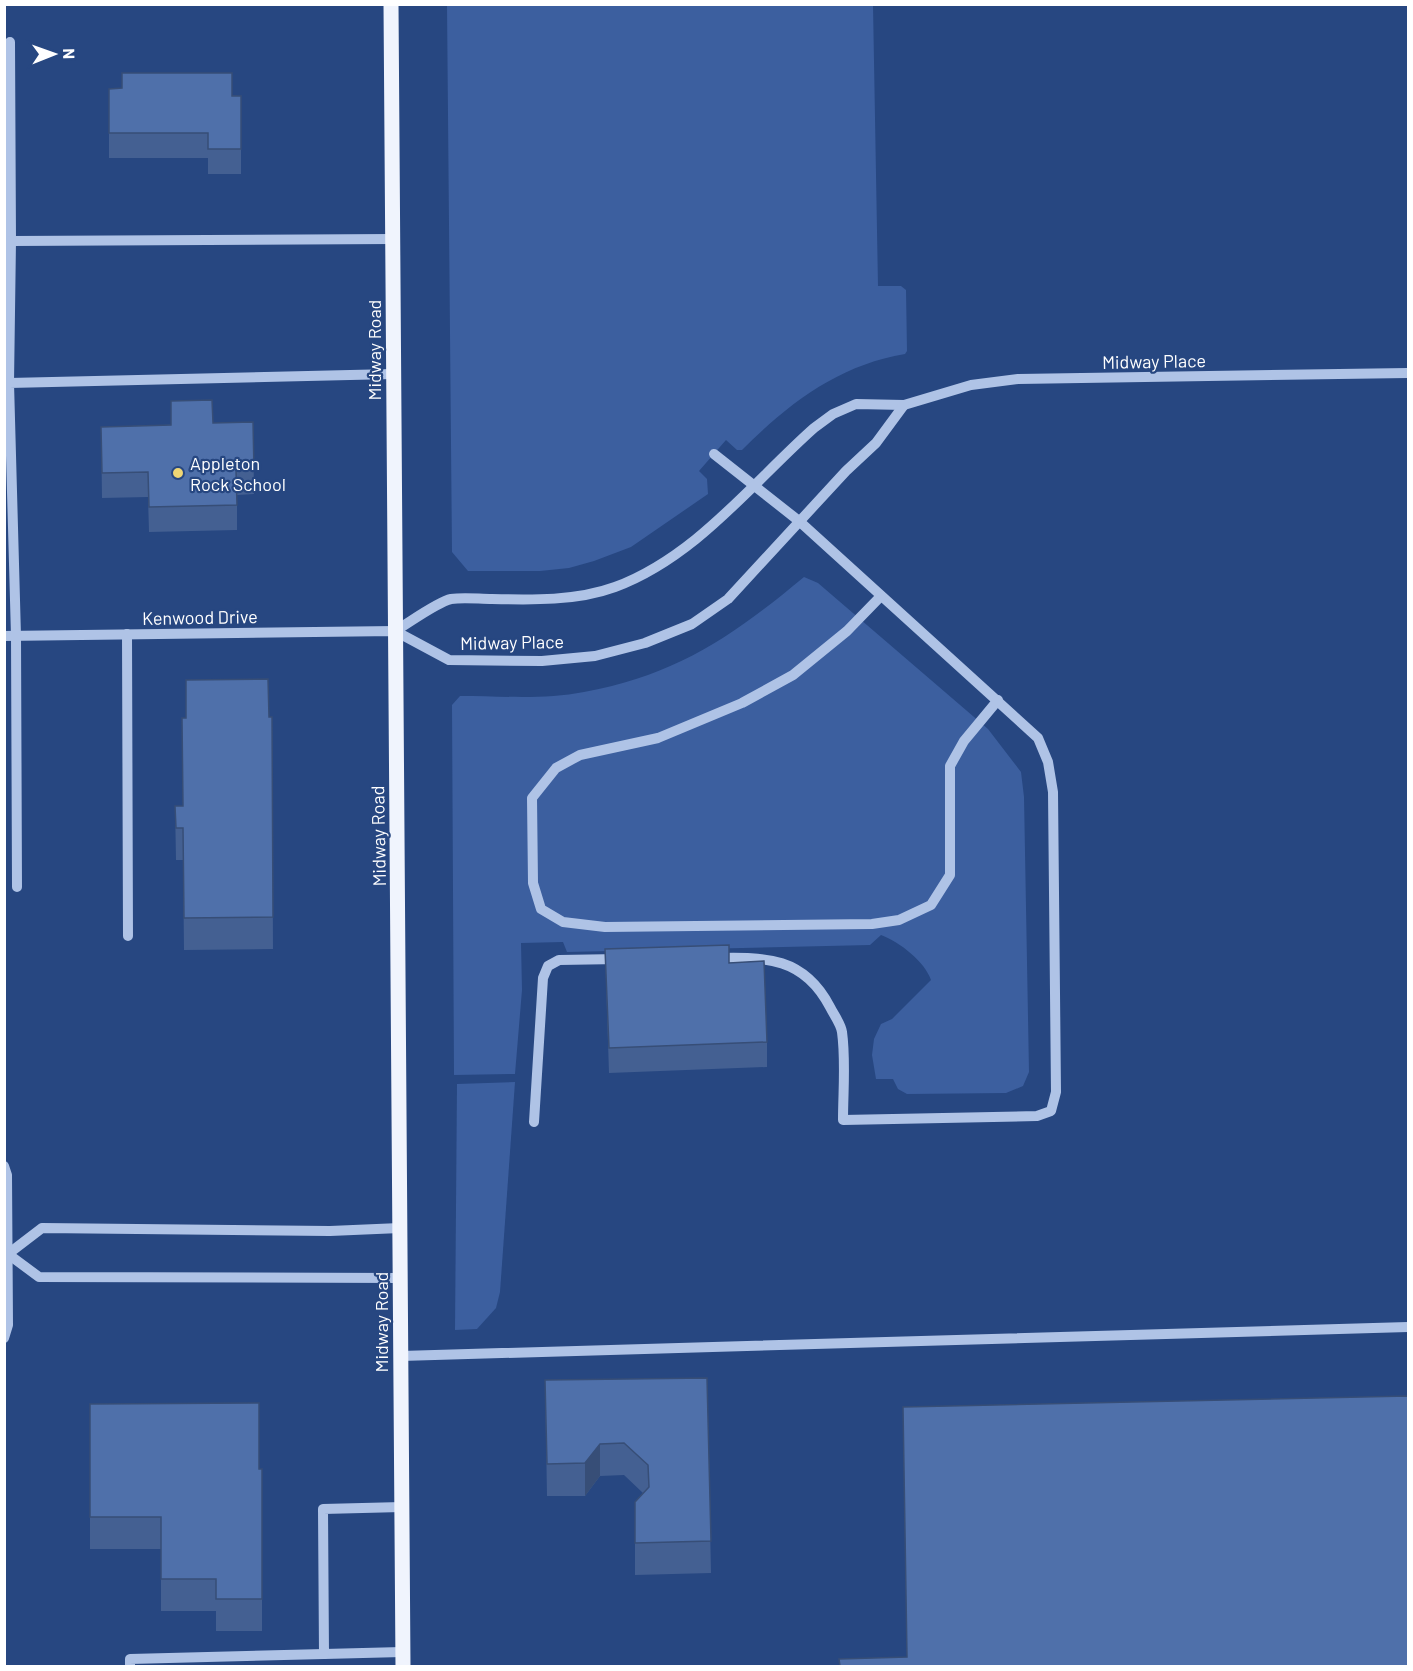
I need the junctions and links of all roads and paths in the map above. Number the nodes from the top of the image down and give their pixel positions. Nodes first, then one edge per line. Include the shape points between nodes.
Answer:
1 (391, 4) edge
2 (10, 42) dead end
3 (393, 239) junction
4 (11, 241) junction
5 (1408, 373) edge
6 (393, 374) junction
7 (9, 383) junction
8 (904, 405) junction
9 (714, 454) dead end
10 (753, 484) junction
11 (799, 521) junction
12 (881, 596) junction
13 (395, 631) junction
14 (127, 634) junction
15 (10, 636) edge
16 (998, 700) junction
17 (17, 887) dead end
18 (128, 936) dead end
19 (703, 958) edge
20 (631, 959) edge
21 (534, 1122) dead end
22 (4, 1166) edge
23 (400, 1228) junction
24 (8, 1254) junction
25 (400, 1278) junction
26 (1408, 1327) edge
27 (4, 1338) edge
28 (401, 1356) junction
29 (402, 1507) junction
30 (324, 1654) junction
31 (403, 1659) edge
32 (130, 1666) edge

1 - 3 main road, Midway Road
2 - 4 street
3 - 4 street
3 - 6 main road, Midway Road
4 - 7 street
5 - 8 street, Midway Place via 1018,379 970,385
6 - 7 street
6 - 13 main road, Midway Road
7 - 15 street
8 - 10 street, Midway Place via 856,404 833,414
8 - 11 street, Midway Place via 876,443
9 - 10 street
10 - 11 street
10 - 13 street, Midway Place via 685,548 615,587 536,600 450,599
11 - 12 street
11 - 13 street, Midway Place via 728,599 692,624 645,643 595,656 542,662 449,660
12 - 16 street
12 - 16 street via 847,631 793,675 742,704 658,738 580,755 556,768 532,798 533,883 541,909 563,922 604,927 872,924 899,920 931,904 950,875 950,766 964,741
13 - 14 street, Kenwood Drive
13 - 23 main road, Midway Road
14 - 15 street, Kenwood Drive
14 - 18 street
15 - 17 street
16 - 19 street via 1038,738 1048,762 1053,792 1056,1092 1051,1111 1037,1116 843,1120 842,1030 825,997 805,975 780,962 763,957
20 - 21 street via 559,960 548,966 543,978
22 - 24 street
23 - 24 street via 42,1228
23 - 25 main road, Midway Road
24 - 25 street via 39,1277
24 - 27 street via 8,1325
25 - 28 main road, Midway Road
26 - 28 street
28 - 29 main road, Midway Road
29 - 30 street via 323,1509
29 - 31 main road, Midway Road
30 - 31 street
30 - 32 street via 130,1659

